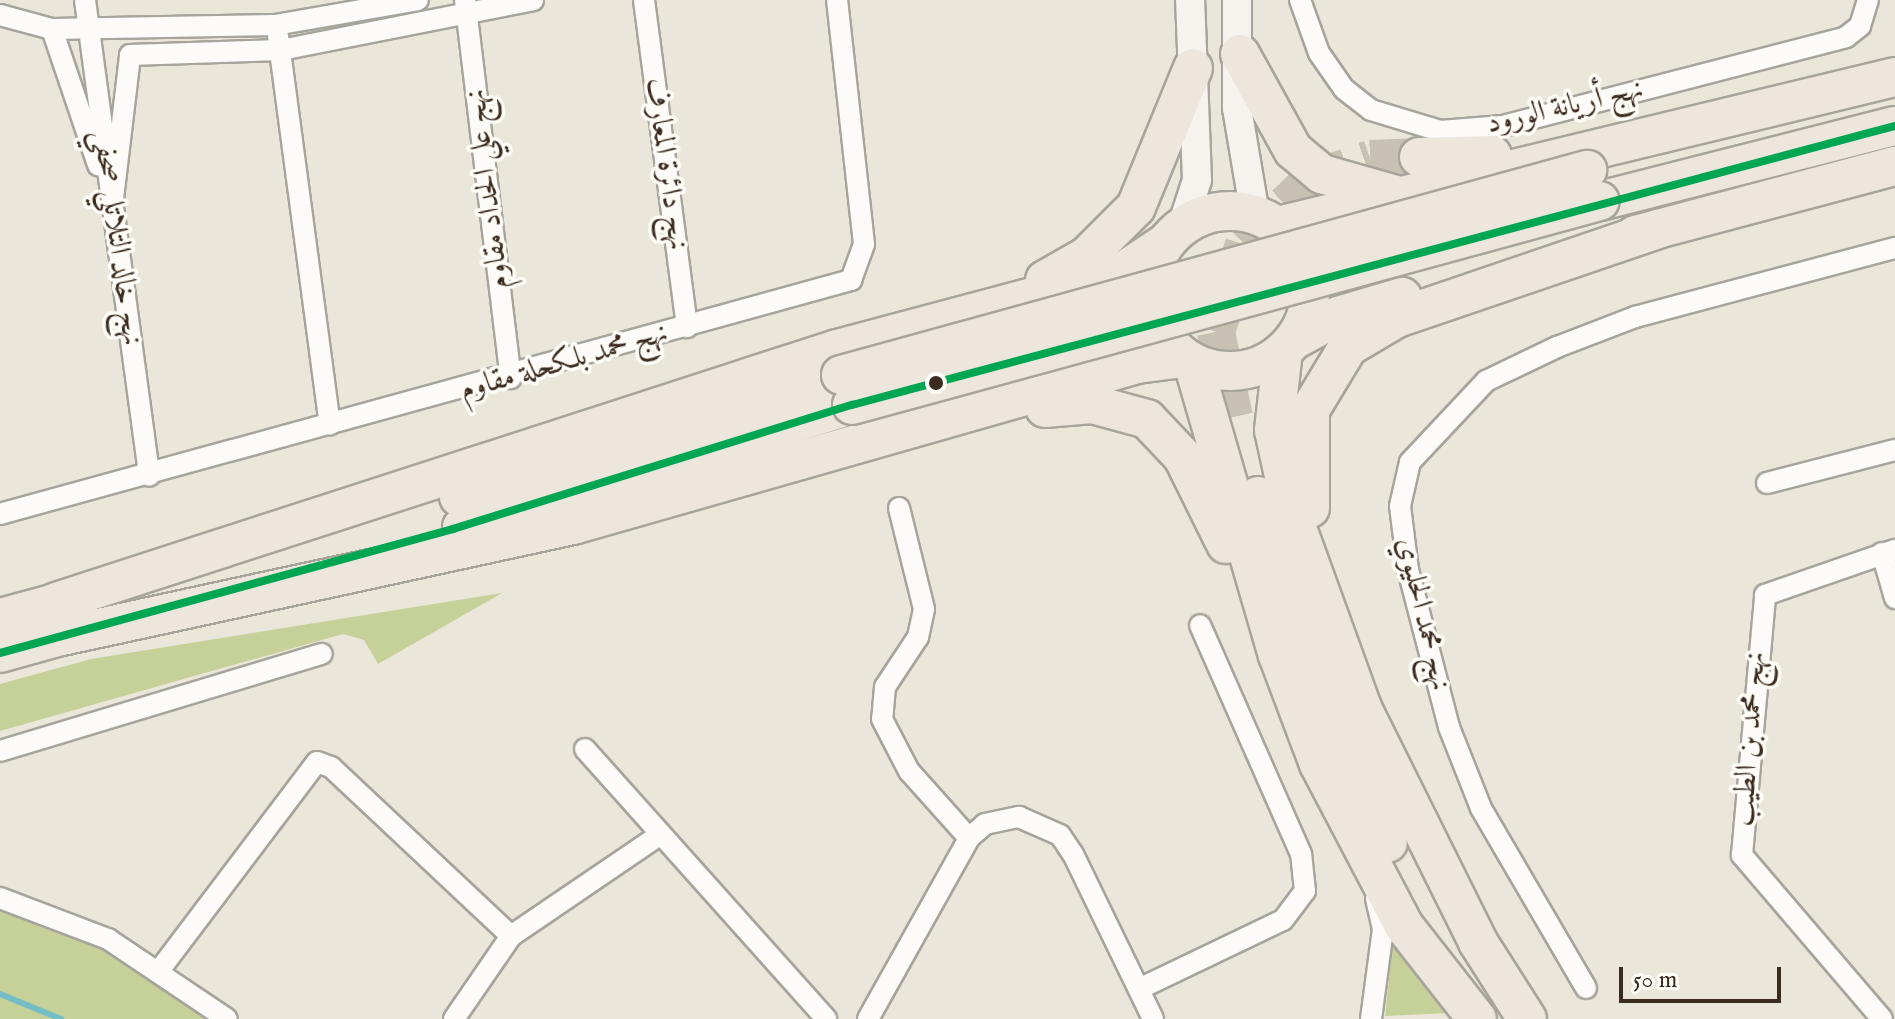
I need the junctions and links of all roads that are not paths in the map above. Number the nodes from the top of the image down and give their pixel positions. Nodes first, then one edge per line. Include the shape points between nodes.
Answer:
1 (85, 0) edge
2 (418, 0) edge
3 (533, 0) edge
4 (644, 0) edge
5 (837, 0) edge
6 (1237, 0) edge
7 (1300, 0) edge
8 (1868, 0) edge
9 (1188, 7) edge
10 (466, 8) edge
11 (0, 15) edge
12 (88, 24) junction
13 (275, 25) junction
14 (52, 29) junction
15 (281, 50) junction
16 (1240, 54) junction
17 (1193, 68) junction
18 (1895, 76) edge
19 (1895, 98) edge
20 (1895, 126) edge
21 (1419, 157) tunnel mouth
22 (1895, 166) edge
23 (1594, 186) junction
24 (1399, 196) junction
25 (112, 207) junction
26 (1267, 220) junction
27 (1658, 229) junction
28 (1173, 235) junction
29 (1895, 248) edge
30 (985, 308) junction
31 (687, 327) junction
32 (1288, 346) junction
33 (1189, 360) junction
34 (511, 378) junction
35 (1234, 417) tunnel mouth
36 (330, 425) junction
37 (874, 442) junction
38 (1895, 450) edge
39 (149, 476) junction
40 (1767, 483) dead end
41 (899, 508) dead end
42 (0, 514) edge
43 (1889, 552) edge
44 (1895, 598) edge
45 (0, 618) edge
46 (59, 619) junction
47 (1200, 625) dead end
48 (1337, 640) junction
49 (0, 653) edge
50 (322, 654) dead end
51 (1278, 655) junction
52 (585, 749) dead end
53 (0, 751) edge
54 (1346, 816) junction
55 (658, 836) junction
56 (969, 838) junction
57 (0, 898) edge
58 (511, 936) junction
59 (158, 972) junction
60 (1143, 987) junction
61 (1586, 988) dead end
62 (1476, 1018) edge
63 (227, 1019) edge
64 (454, 1019) edge
65 (826, 1019) edge
66 (868, 1019) edge
67 (1153, 1019) edge
68 (1371, 1019) edge
69 (1527, 1019) edge
70 (1882, 1019) edge

1 - 12 street, نهج خالد التلاتلي صحفي
2 - 13 street
3 - 10 street
4 - 31 street, نهج دائرة المعارف
5 - 31 street, نهج محمد بلكحلة مقاوم via 861,208 859,265 838,288
6 - 16 main road
7 - 8 street, نهج أريانة الورود via 1319,53 1344,89 1371,110 1440,131 1503,126 1846,37 1860,26
9 - 17 main road
10 - 15 street
10 - 34 street, نهج علي الحداد مقاوم
11 - 14 street
12 - 13 street
12 - 14 street
12 - 25 street, نهج خالد التلاتلي صحفي
13 - 15 street
14 - 25 street
15 - 25 street via 130,55
15 - 36 street
16 - 24 highway via 1293,150 1322,174
16 - 26 main road via 1237,108
17 - 28 main road via 1197,180
17 - 30 highway via 1147,186 1119,229 1087,256
18 - 21 highway via 1714,104 1484,157
18 - 24 highway
19 - 23 highway
20 - 23 highway
22 - 27 highway
23 - 46 highway, bridge via 847,390 453,529
24 - 26 highway
25 - 39 street, نهج خالد التلاتلي صحفي
26 - 28 highway via 1205,214
26 - 32 highway via 1307,268 1308,305
27 - 32 highway via 1379,303
27 - 48 highway via 1397,318 1334,362 1310,410 1307,449 1310,517
28 - 30 highway via 1119,274
28 - 33 highway via 1149,292 1166,340
29 - 61 street, نهج محمد الحليوي via 1635,317 1557,347 1486,381 1410,462 1400,506 1408,570 1449,727 1481,808
30 - 46 highway via 549,440
31 - 34 street, نهج محمد بلكحلة مقاوم
32 - 33 highway via 1240,371
32 - 48 highway via 1274,430 1293,517
33 - 37 highway via 1137,364
33 - 51 highway
34 - 36 street, نهج محمد بلكحلة مقاوم
35 - 62 highway via 1325,701
36 - 39 street, نهج محمد بلكحلة مقاوم
37 - 46 highway via 573,525
37 - 51 highway via 1058,405 1124,408 1147,419 1183,457
38 - 40 street
39 - 42 street, نهج محمد بلكحلة مقاوم
41 - 56 street via 924,609 918,637 885,687 882,719 909,771
43 - 44 street
43 - 70 street, نهج محمد بن الطيب via 1765,595 1742,855
45 - 46 highway
46 - 49 highway
47 - 60 street via 1301,854 1305,891 1283,920
48 - 69 highway via 1415,824
50 - 53 street
51 - 54 highway
52 - 55 street
54 - 62 highway via 1404,926
54 - 68 street via 1383,929
55 - 58 street
55 - 65 street
56 - 60 street via 1002,817 1042,823 1060,835
56 - 66 street
57 - 59 street via 80,926
58 - 59 street via 340,774 317,762
58 - 64 street
59 - 63 street
60 - 67 street

